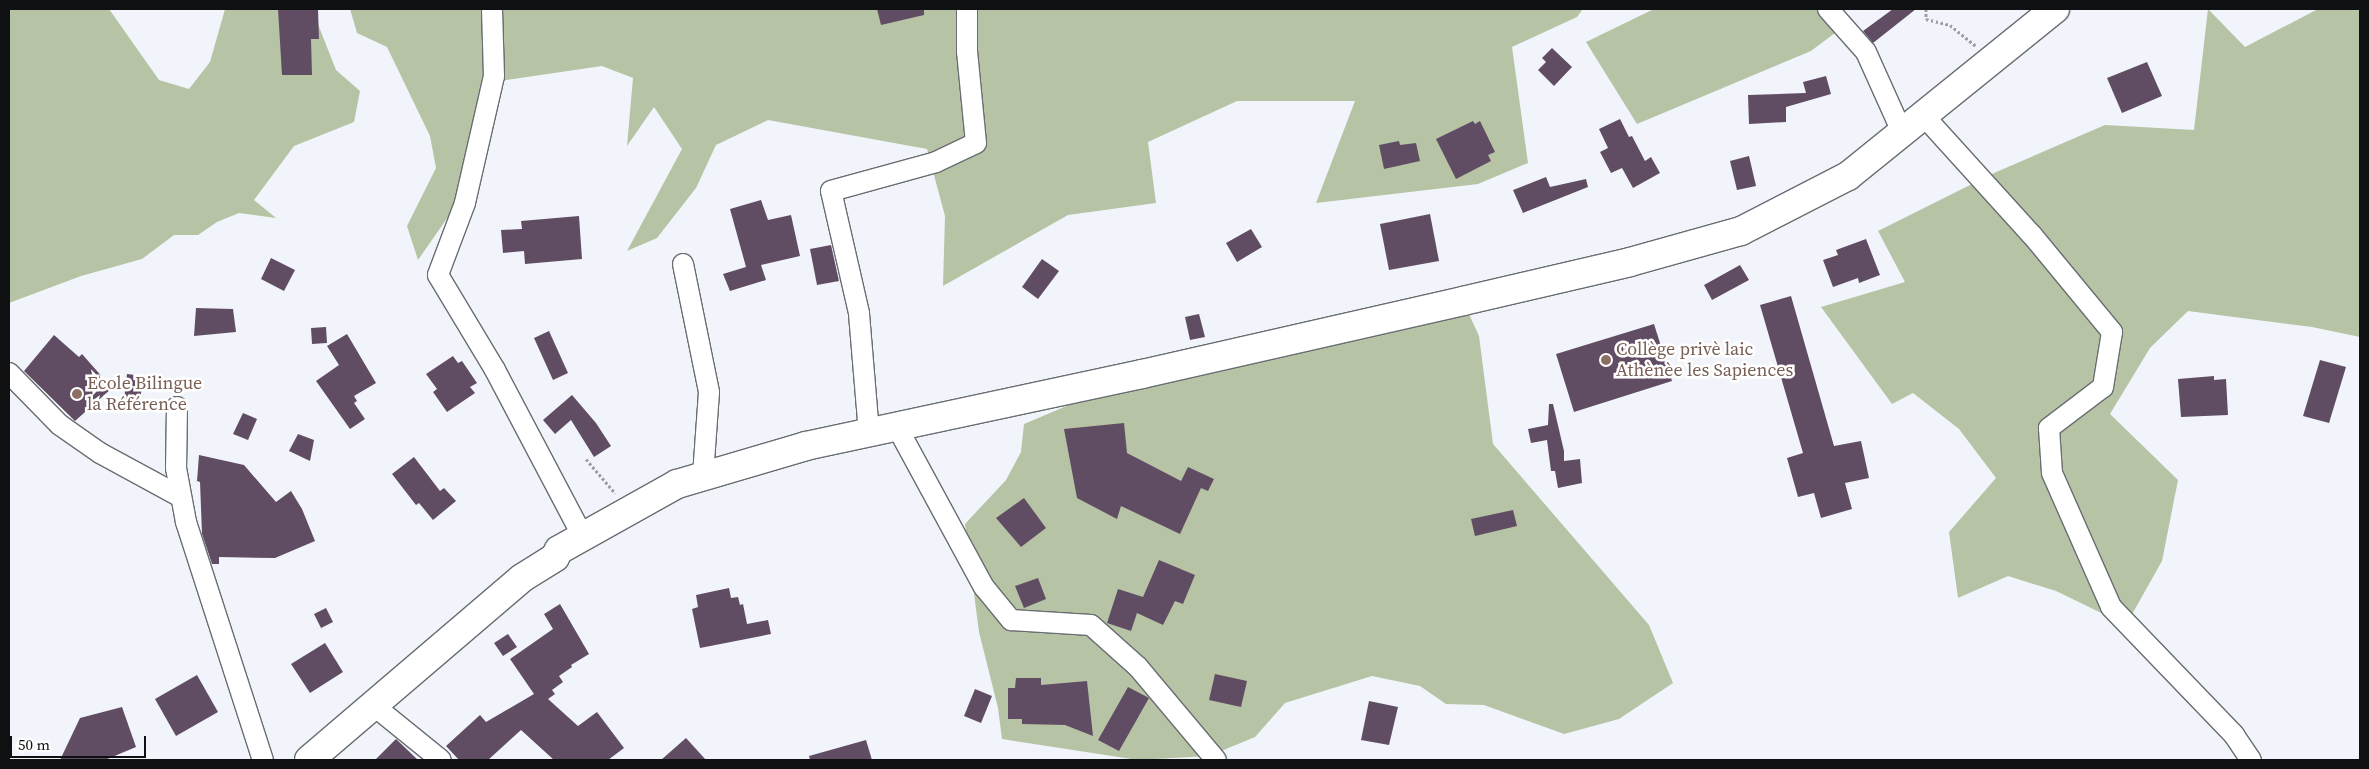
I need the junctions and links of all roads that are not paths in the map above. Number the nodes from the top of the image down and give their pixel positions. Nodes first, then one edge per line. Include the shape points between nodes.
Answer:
1 (492, 9) edge
2 (967, 9) edge
3 (1828, 9) edge
4 (2055, 9) edge
5 (1923, 115) junction
6 (1902, 132) junction
7 (683, 264) dead end
8 (9, 373) edge
9 (178, 407) dead end
10 (897, 427) junction
11 (869, 433) junction
12 (703, 476) junction
13 (182, 498) junction
14 (582, 537) junction
15 (373, 705) junction
16 (263, 760) edge
17 (309, 760) edge
18 (441, 760) edge
19 (1216, 760) edge
20 (2251, 760) edge

1 - 14 street via 494,76 465,203 438,275 495,370
2 - 11 street via 966,52 976,143 936,162 831,191 859,313
3 - 6 street via 1866,52
4 - 5 street
5 - 6 street
5 - 20 street via 2032,235 2112,332 2103,387 2049,428 2052,473 2111,607 2234,735
6 - 10 street via 1848,176 1741,231 1630,262
7 - 12 street via 709,392
8 - 13 street via 60,425 100,453
9 - 13 street via 176,468
10 - 11 street
10 - 19 street via 984,587 1011,620 1091,625 1138,667
11 - 12 street via 806,446
12 - 14 street via 677,484
13 - 16 street via 188,531
14 - 15 street via 522,578
15 - 17 street
15 - 18 street

